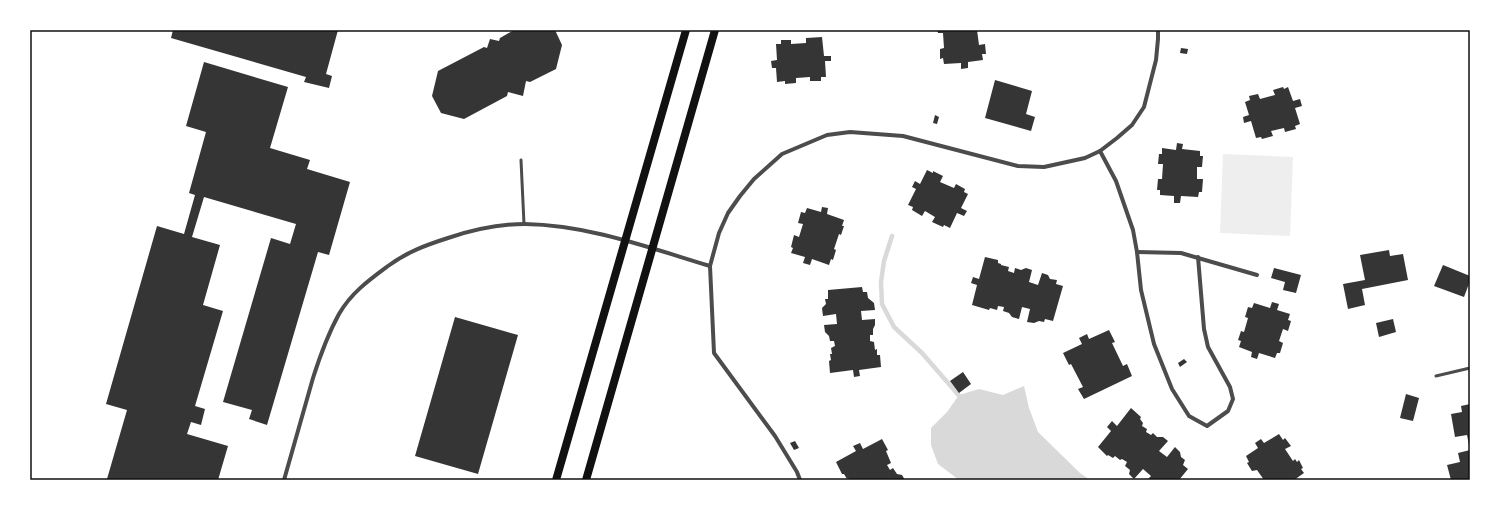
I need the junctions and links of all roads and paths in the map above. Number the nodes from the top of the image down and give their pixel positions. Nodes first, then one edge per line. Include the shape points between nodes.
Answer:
1 (686, 30) edge
2 (715, 30) edge
3 (1158, 30) edge
4 (1100, 151) junction
5 (521, 160) dead end
6 (524, 224) junction
7 (625, 241) junction
8 (652, 249) junction
9 (1137, 252) junction
10 (1198, 257) junction
11 (710, 266) junction
12 (1257, 275) dead end
13 (1470, 368) edge
14 (1436, 376) dead end
15 (284, 480) edge
16 (556, 480) edge
17 (586, 480) edge
18 (800, 480) edge

1 - 7 main road
2 - 8 main road
3 - 4 street via 1156,60 1144,107 1132,125
4 - 9 street via 1116,181 1134,230
4 - 11 street via 1064,164 1044,167 1018,166 903,136 850,132 827,135 782,154 754,179 728,213
5 - 6 lane
6 - 7 street via 567,228
6 - 15 street via 460,234 426,245 400,258 358,289 330,332 308,394
7 - 8 street
7 - 16 main road
8 - 11 street
8 - 17 main road
9 - 10 street via 1181,253
9 - 10 street via 1141,290 1154,344 1169,382 1189,416 1207,426 1228,411 1233,400 1230,387 1208,347
10 - 12 street
11 - 18 street via 714,353 775,436
13 - 14 lane

